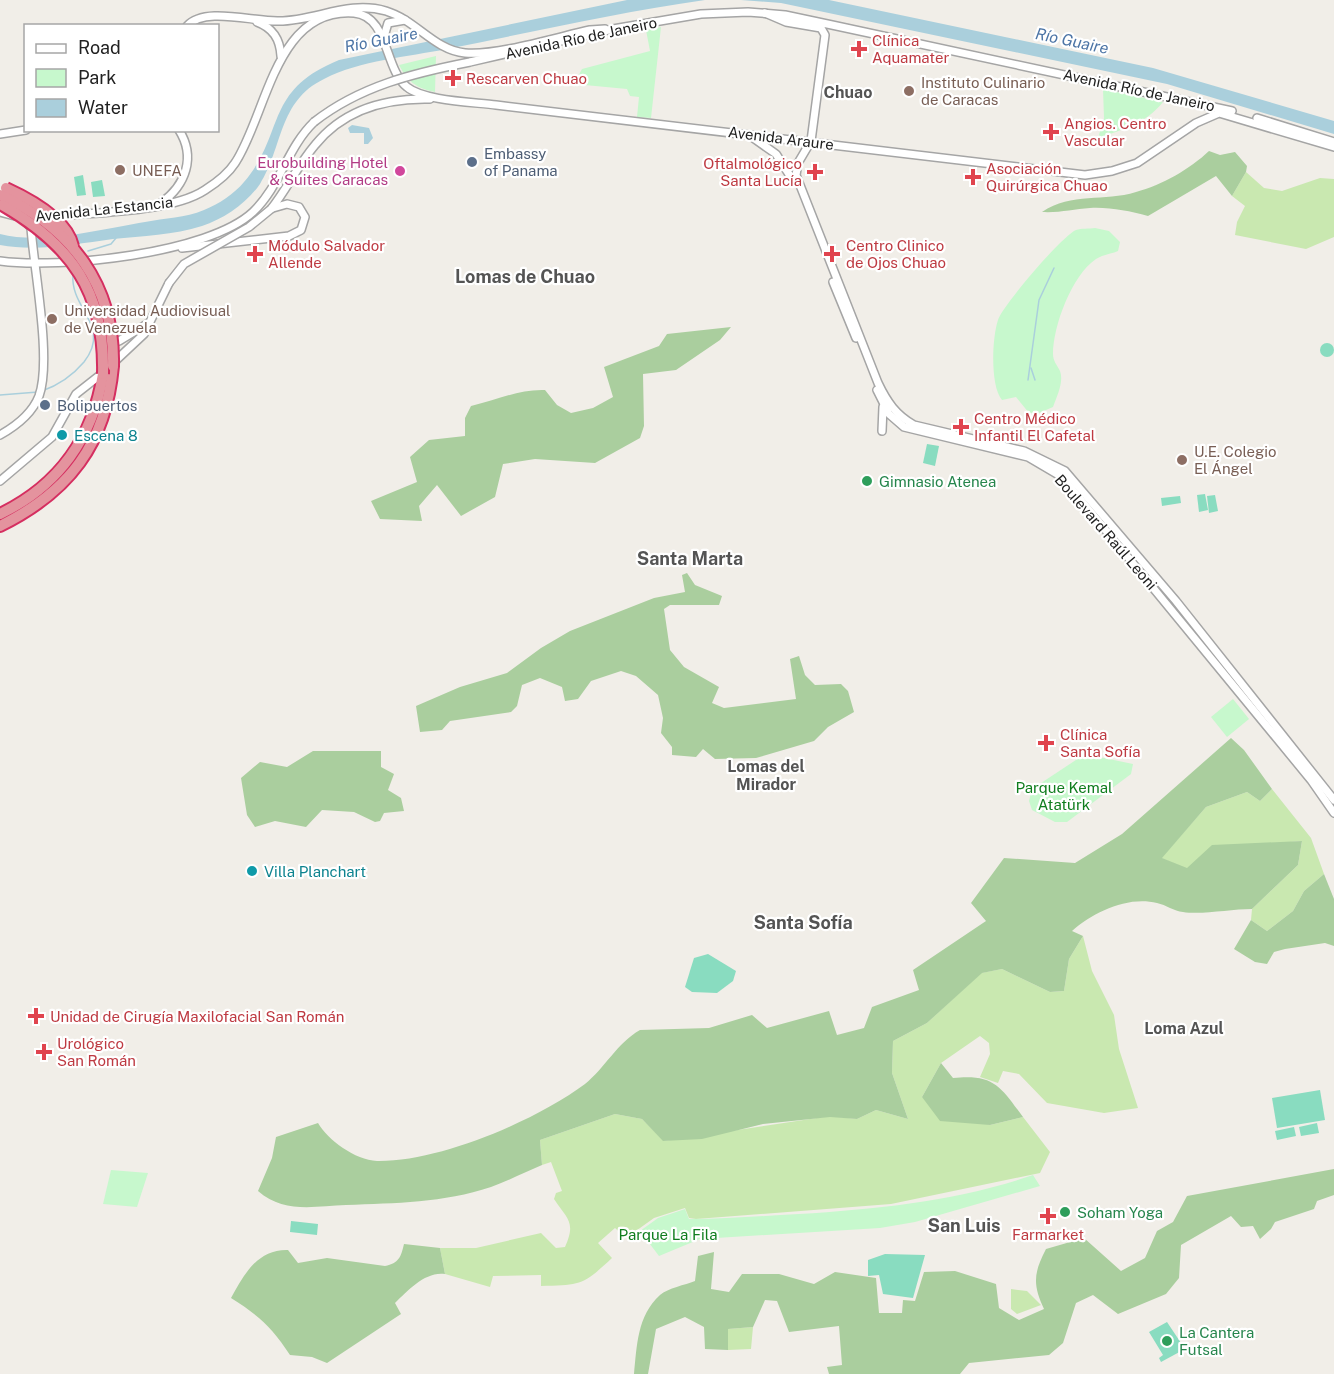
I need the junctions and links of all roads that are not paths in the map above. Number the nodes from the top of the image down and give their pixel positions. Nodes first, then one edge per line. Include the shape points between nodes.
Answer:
1 (765, 14) junction
2 (250, 19) junction
3 (408, 20) junction
4 (190, 24) edge
5 (613, 29) junction
6 (383, 40) junction
7 (916, 43) junction
8 (938, 54) dead end
9 (280, 56) junction
10 (1106, 88) dead end
11 (1136, 89) junction
12 (450, 99) junction
13 (1196, 123) joint
14 (24, 130) edge
15 (180, 132) edge
16 (744, 133) junction
17 (0, 134) edge
18 (811, 141) junction
19 (1334, 142) edge
20 (1334, 147) edge
21 (0, 185) edge
22 (0, 204) edge
23 (159, 205) junction
24 (271, 209) junction
25 (17, 217) junction
26 (46, 217) junction
27 (33, 229) junction
28 (73, 246) junction
29 (140, 252) junction
30 (0, 261) edge
31 (34, 265) junction
32 (155, 316) junction
33 (119, 341) dead end
34 (883, 404) junction
35 (882, 431) dead end
36 (0, 435) edge
37 (0, 481) edge
38 (47, 499) junction
39 (0, 514) edge
40 (0, 526) edge
41 (0, 533) edge
42 (1334, 800) edge
43 (1334, 813) edge

1 - 5 street, Avenida Río de Janeiro via 701,14
1 - 7 street, Avenida Río de Janeiro
1 - 18 street, Avenida Río de Janeiro via 821,28 825,35
2 - 3 street via 295,20 336,9 364,7
2 - 4 street via 203,15
2 - 9 street via 273,32
3 - 5 street via 441,46 461,53
3 - 6 street via 388,23
5 - 29 street, Avenida Río de Janeiro, bridge via 417,73 358,93 314,122 299,138 277,184 244,219 209,237
6 - 9 street, Avenida La Estancia via 366,17 343,13 310,26
6 - 12 street, Avenida Araure via 396,73 411,90
7 - 8 street
7 - 11 street, Avenida Río de Janeiro
9 - 23 street, Avenida La Estancia via 243,150 232,168 196,195
10 - 11 street
11 - 19 street, Avenida Río de Janeiro via 1220,107
12 - 16 street, Avenida Araure
12 - 24 street via 395,100 348,117 315,144
13 - 18 street, Avenida Araure via 1137,163 1085,175
13 - 20 street, Avenida Río de Janeiro via 1224,113
14 - 17 street
15 - 23 street via 187,145 187,168 178,185
16 - 18 street, Avenida Araure
16 - 34 street, Boulevard Raúl Leoni via 776,154 795,184
18 - 42 street, Boulevard Raúl Leoni via 798,163 796,175 878,383 895,411 925,429 1036,455 1074,478
21 - 28 highway, bridge via 25,197 54,219 70,235
22 - 25 street, Avenida La Estancia
22 - 28 highway, bridge via 35,214
22 - 39 highway, bridge via 38,227 74,265 93,300 103,356 100,394 83,440 55,477
23 - 26 street, Avenida La Estancia
24 - 29 street via 287,204 300,207 305,218 302,230 289,236
24 - 32 street, bridge via 249,227 184,264 169,283
25 - 26 street, Avenida La Estancia
25 - 27 street
26 - 27 street via 39,219
27 - 31 street
27 - 31 street
28 - 38 highway, bridge via 94,276 103,299 112,339 111,389 91,445 71,475
29 - 31 street, Avenida Río de Janeiro
30 - 31 street, Avenida Río de Janeiro
31 - 36 street via 43,354 42,384 22,419
32 - 33 street via 137,333
32 - 37 street via 140,340 76,394 52,437
34 - 35 street
34 - 43 street, Boulevard Raúl Leoni via 894,421 906,428 1028,457 1062,477
38 - 40 highway
38 - 41 highway via 39,512

